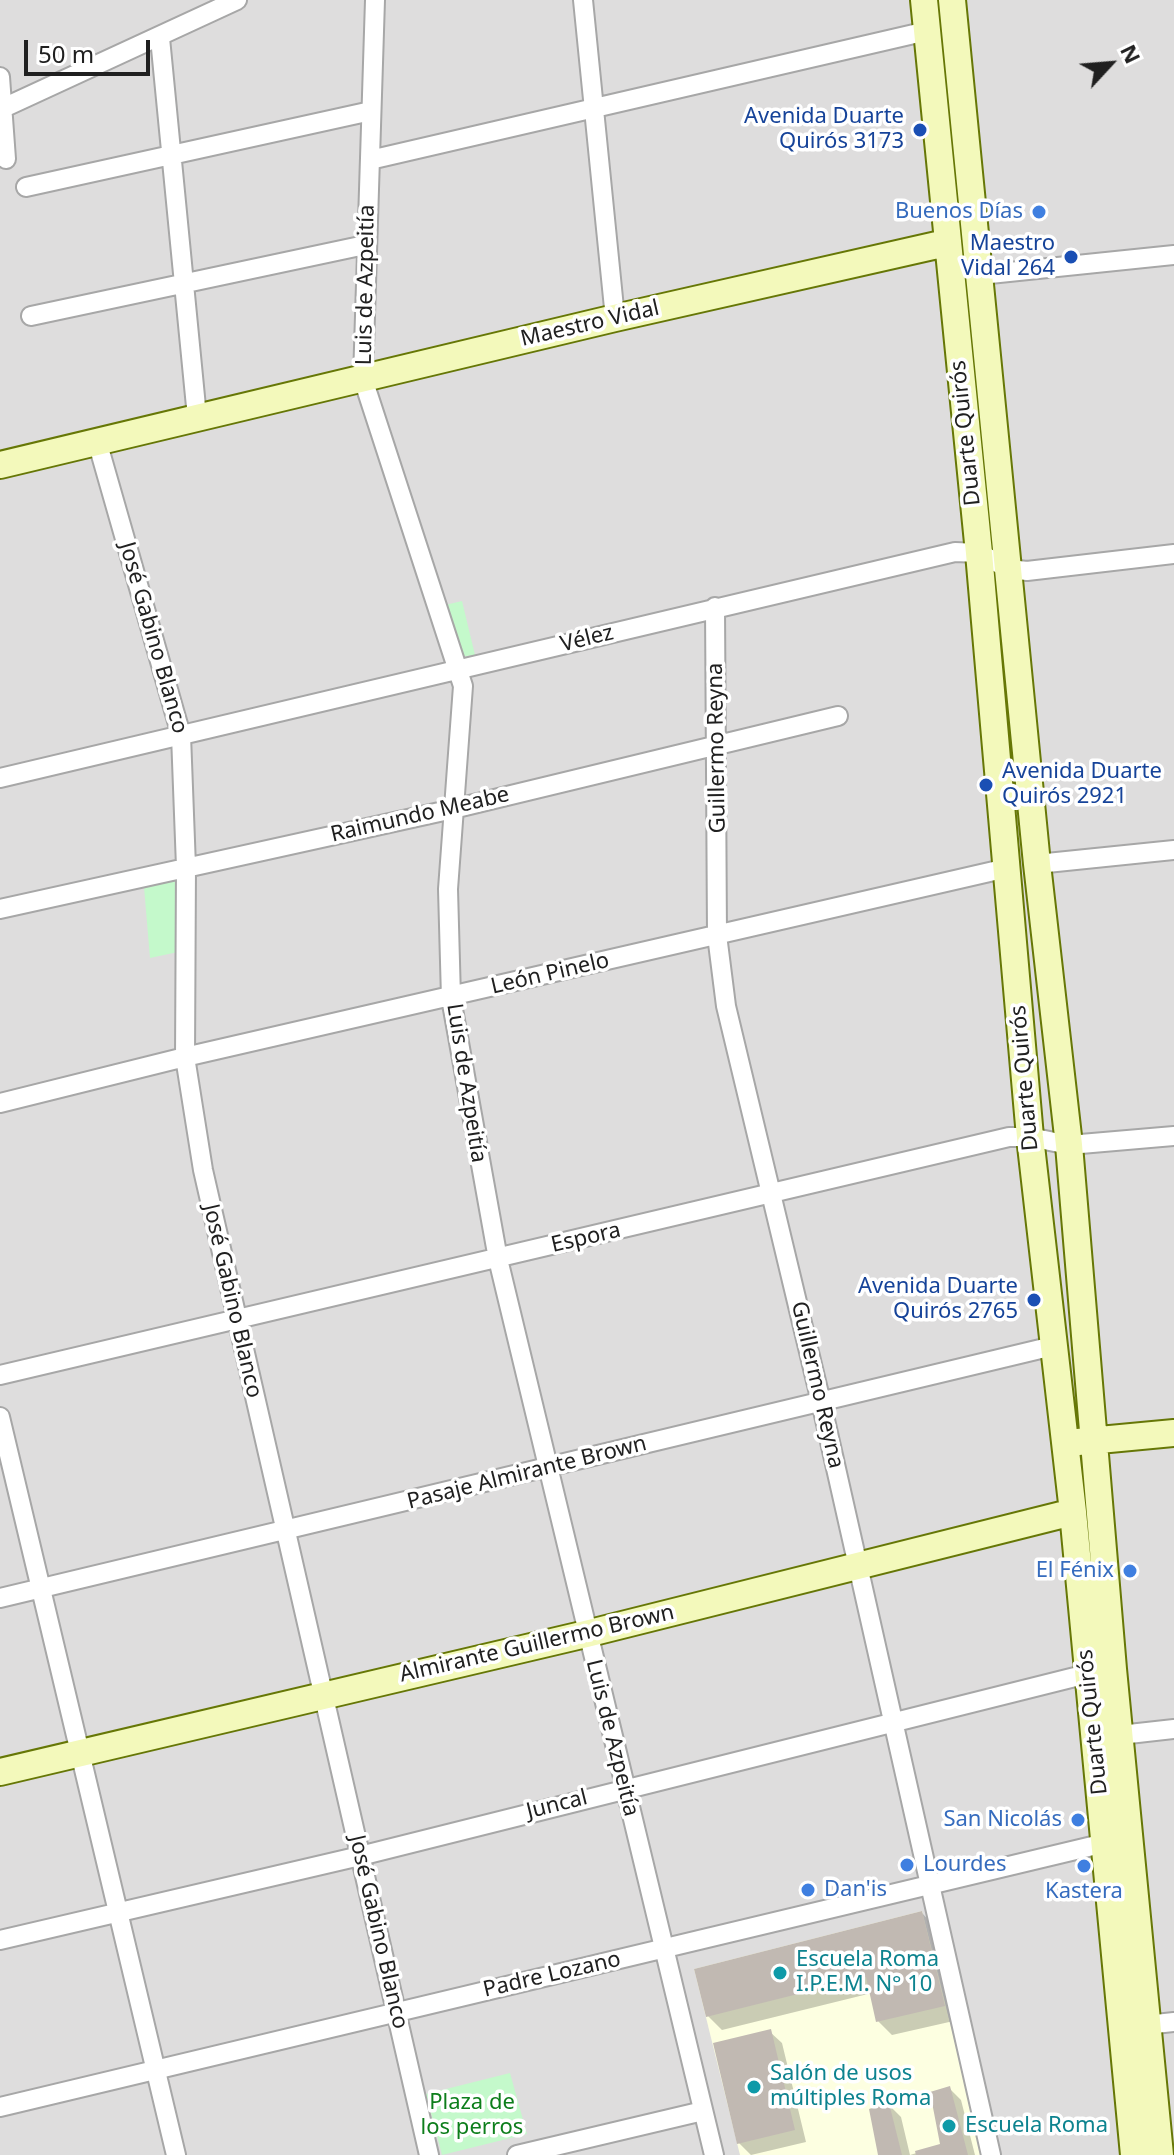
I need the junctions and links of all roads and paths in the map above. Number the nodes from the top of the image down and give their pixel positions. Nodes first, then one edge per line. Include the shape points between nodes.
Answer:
1 (237, 0) edge
2 (375, 0) edge
3 (583, 0) edge
4 (924, 0) edge
5 (952, 0) edge
6 (201, 8) edge
7 (927, 31) junction
8 (160, 38) junction
9 (0, 77) edge
10 (1, 109) edge
11 (593, 110) junction
12 (371, 111) junction
13 (173, 156) junction
14 (6, 159) dead end
15 (370, 160) junction
16 (26, 187) dead end
17 (946, 243) junction
18 (365, 245) junction
19 (1174, 255) edge
20 (980, 275) junction
21 (185, 281) junction
22 (31, 316) dead end
23 (615, 318) junction
24 (363, 379) junction
25 (197, 417) junction
26 (97, 441) junction
27 (0, 465) edge
28 (979, 553) junction
29 (1174, 554) edge
30 (1009, 569) junction
31 (715, 607) junction
32 (460, 671) junction
33 (838, 716) dead end
34 (181, 735) junction
35 (716, 745) junction
36 (0, 778) edge
37 (453, 809) junction
38 (1174, 850) edge
39 (1037, 864) junction
40 (186, 867) junction
41 (1007, 868) junction
42 (0, 909) edge
43 (717, 935) junction
44 (451, 998) junction
45 (185, 1057) junction
46 (0, 1103) edge
47 (1174, 1136) edge
48 (1030, 1137) junction
49 (1069, 1145) junction
50 (771, 1194) junction
51 (498, 1259) junction
52 (235, 1320) junction
53 (1053, 1346) junction
54 (0, 1375) edge
55 (821, 1402) junction
56 (0, 1417) edge
57 (1174, 1433) edge
58 (1093, 1441) junction
59 (1065, 1443) junction
60 (547, 1468) junction
61 (1073, 1512) junction
62 (285, 1532) junction
63 (858, 1566) junction
64 (39, 1589) junction
65 (0, 1598) edge
66 (586, 1634) junction
67 (1100, 1671) junction
68 (324, 1695) junction
69 (894, 1723) junction
70 (1174, 1729) edge
71 (1120, 1735) junction
72 (81, 1752) junction
73 (0, 1772) edge
74 (625, 1788) junction
75 (1105, 1843) junction
76 (360, 1856) junction
77 (931, 1885) junction
78 (118, 1912) junction
79 (0, 1940) edge
80 (663, 1948) junction
81 (395, 2012) junction
82 (1174, 2022) edge
83 (1148, 2024) junction
84 (1121, 2027) junction
85 (154, 2069) junction
86 (0, 2107) edge
87 (703, 2111) junction
88 (176, 2155) edge
89 (429, 2155) edge
90 (517, 2155) edge
91 (714, 2155) edge
92 (991, 2155) edge
93 (1134, 2155) edge
94 (1160, 2155) edge

1 - 6 street
2 - 12 street, Luis de Azpeitía
3 - 11 street
4 - 7 main road, Duarte Quirós
5 - 20 main road, Duarte Quirós
6 - 8 street
7 - 11 street
7 - 17 main road, Duarte Quirós
8 - 10 street
8 - 13 street
9 - 10 street
10 - 14 street
11 - 15 street
11 - 23 street
12 - 13 street
12 - 15 street, Luis de Azpeitía
13 - 16 street
13 - 21 street
15 - 18 street, Luis de Azpeitía
17 - 20 street
17 - 23 main road, Maestro Vidal
17 - 28 main road, Duarte Quirós
18 - 21 street
18 - 24 street, Luis de Azpeitía
19 - 20 street
20 - 30 main road, Duarte Quirós
21 - 22 street
21 - 25 street
23 - 24 main road, Maestro Vidal
24 - 25 main road, Maestro Vidal
24 - 32 street, Luis de Azpeitía
25 - 26 main road, Maestro Vidal
26 - 27 main road, Maestro Vidal
26 - 34 street, José Gabino Blanco
28 - 30 street
28 - 31 street, Vélez via 955,552
28 - 41 main road, Duarte Quirós
29 - 30 street
30 - 39 main road, Duarte Quirós
31 - 32 street, Vélez
31 - 35 street, Guillermo Reyna
32 - 34 street, Vélez
32 - 37 street, Luis de Azpeitía via 463,694
33 - 35 street, Raimundo Meabe
34 - 36 street, Vélez
34 - 40 street, José Gabino Blanco
35 - 37 street, Raimundo Meabe
35 - 43 street, Guillermo Reyna
37 - 40 street, Raimundo Meabe
37 - 44 street, Luis de Azpeitía via 448,889
38 - 39 street
39 - 49 main road, Duarte Quirós
40 - 42 street, Raimundo Meabe
40 - 45 street, José Gabino Blanco
41 - 43 street, León Pinelo
41 - 48 main road, Duarte Quirós
43 - 44 street, León Pinelo
43 - 50 street, Guillermo Reyna via 734,1045
44 - 45 street, León Pinelo
44 - 51 street, Luis de Azpeitía
45 - 46 street, León Pinelo
45 - 52 street, José Gabino Blanco
47 - 49 street, Espora
48 - 49 street, Espora
48 - 50 street, Espora via 1009,1137
48 - 53 main road, Duarte Quirós
49 - 58 main road, Duarte Quirós
50 - 51 street, Espora
50 - 55 street, Guillermo Reyna
51 - 52 street, Espora
51 - 60 street, Luis de Azpeitía
52 - 54 street, Espora
52 - 62 street, José Gabino Blanco
53 - 55 street, Pasaje Almirante Brown
53 - 59 main road, Duarte Quirós
55 - 60 street, Pasaje Almirante Brown
55 - 63 street, Guillermo Reyna
56 - 64 street
57 - 58 main road
58 - 59 main road
58 - 67 main road, Duarte Quirós
59 - 61 main road, Duarte Quirós
60 - 62 street, Pasaje Almirante Brown
60 - 66 street, Luis de Azpeitía
61 - 63 main road, Almirante Guillermo Brown
61 - 67 main road, Duarte Quirós
62 - 64 street, Pasaje Almirante Brown
62 - 68 street, José Gabino Blanco
63 - 66 main road, Almirante Guillermo Brown
63 - 69 street, Guillermo Reyna
64 - 65 street, Pasaje Almirante Brown
64 - 72 street
66 - 68 main road, Almirante Guillermo Brown
66 - 74 street, Luis de Azpeitía
67 - 69 street, Juncal
67 - 71 main road, Duarte Quirós
67 - 75 main road, Duarte Quirós
68 - 72 main road, Almirante Guillermo Brown
68 - 76 street, José Gabino Blanco
69 - 74 street, Juncal
69 - 77 street, Guillermo Reyna
70 - 71 street
71 - 83 main road, Duarte Quirós
72 - 73 main road, Almirante Guillermo Brown
72 - 78 street
74 - 76 street, Juncal
74 - 80 street, Luis de Azpeitía
75 - 77 street, Padre Lozano
75 - 84 main road, Duarte Quirós
76 - 78 street, Juncal
76 - 81 street, José Gabino Blanco
77 - 80 street, Padre Lozano
77 - 92 street, Guillermo Reyna
78 - 79 street, Juncal
78 - 85 street
80 - 81 street, Padre Lozano
80 - 87 street, Luis de Azpeitía
81 - 85 street, Padre Lozano
81 - 89 street, José Gabino Blanco
82 - 83 street
83 - 84 street
83 - 94 main road, Duarte Quirós
84 - 93 main road, Duarte Quirós
85 - 86 street, Padre Lozano
85 - 88 street
87 - 90 street
87 - 91 street, Luis de Azpeitía

